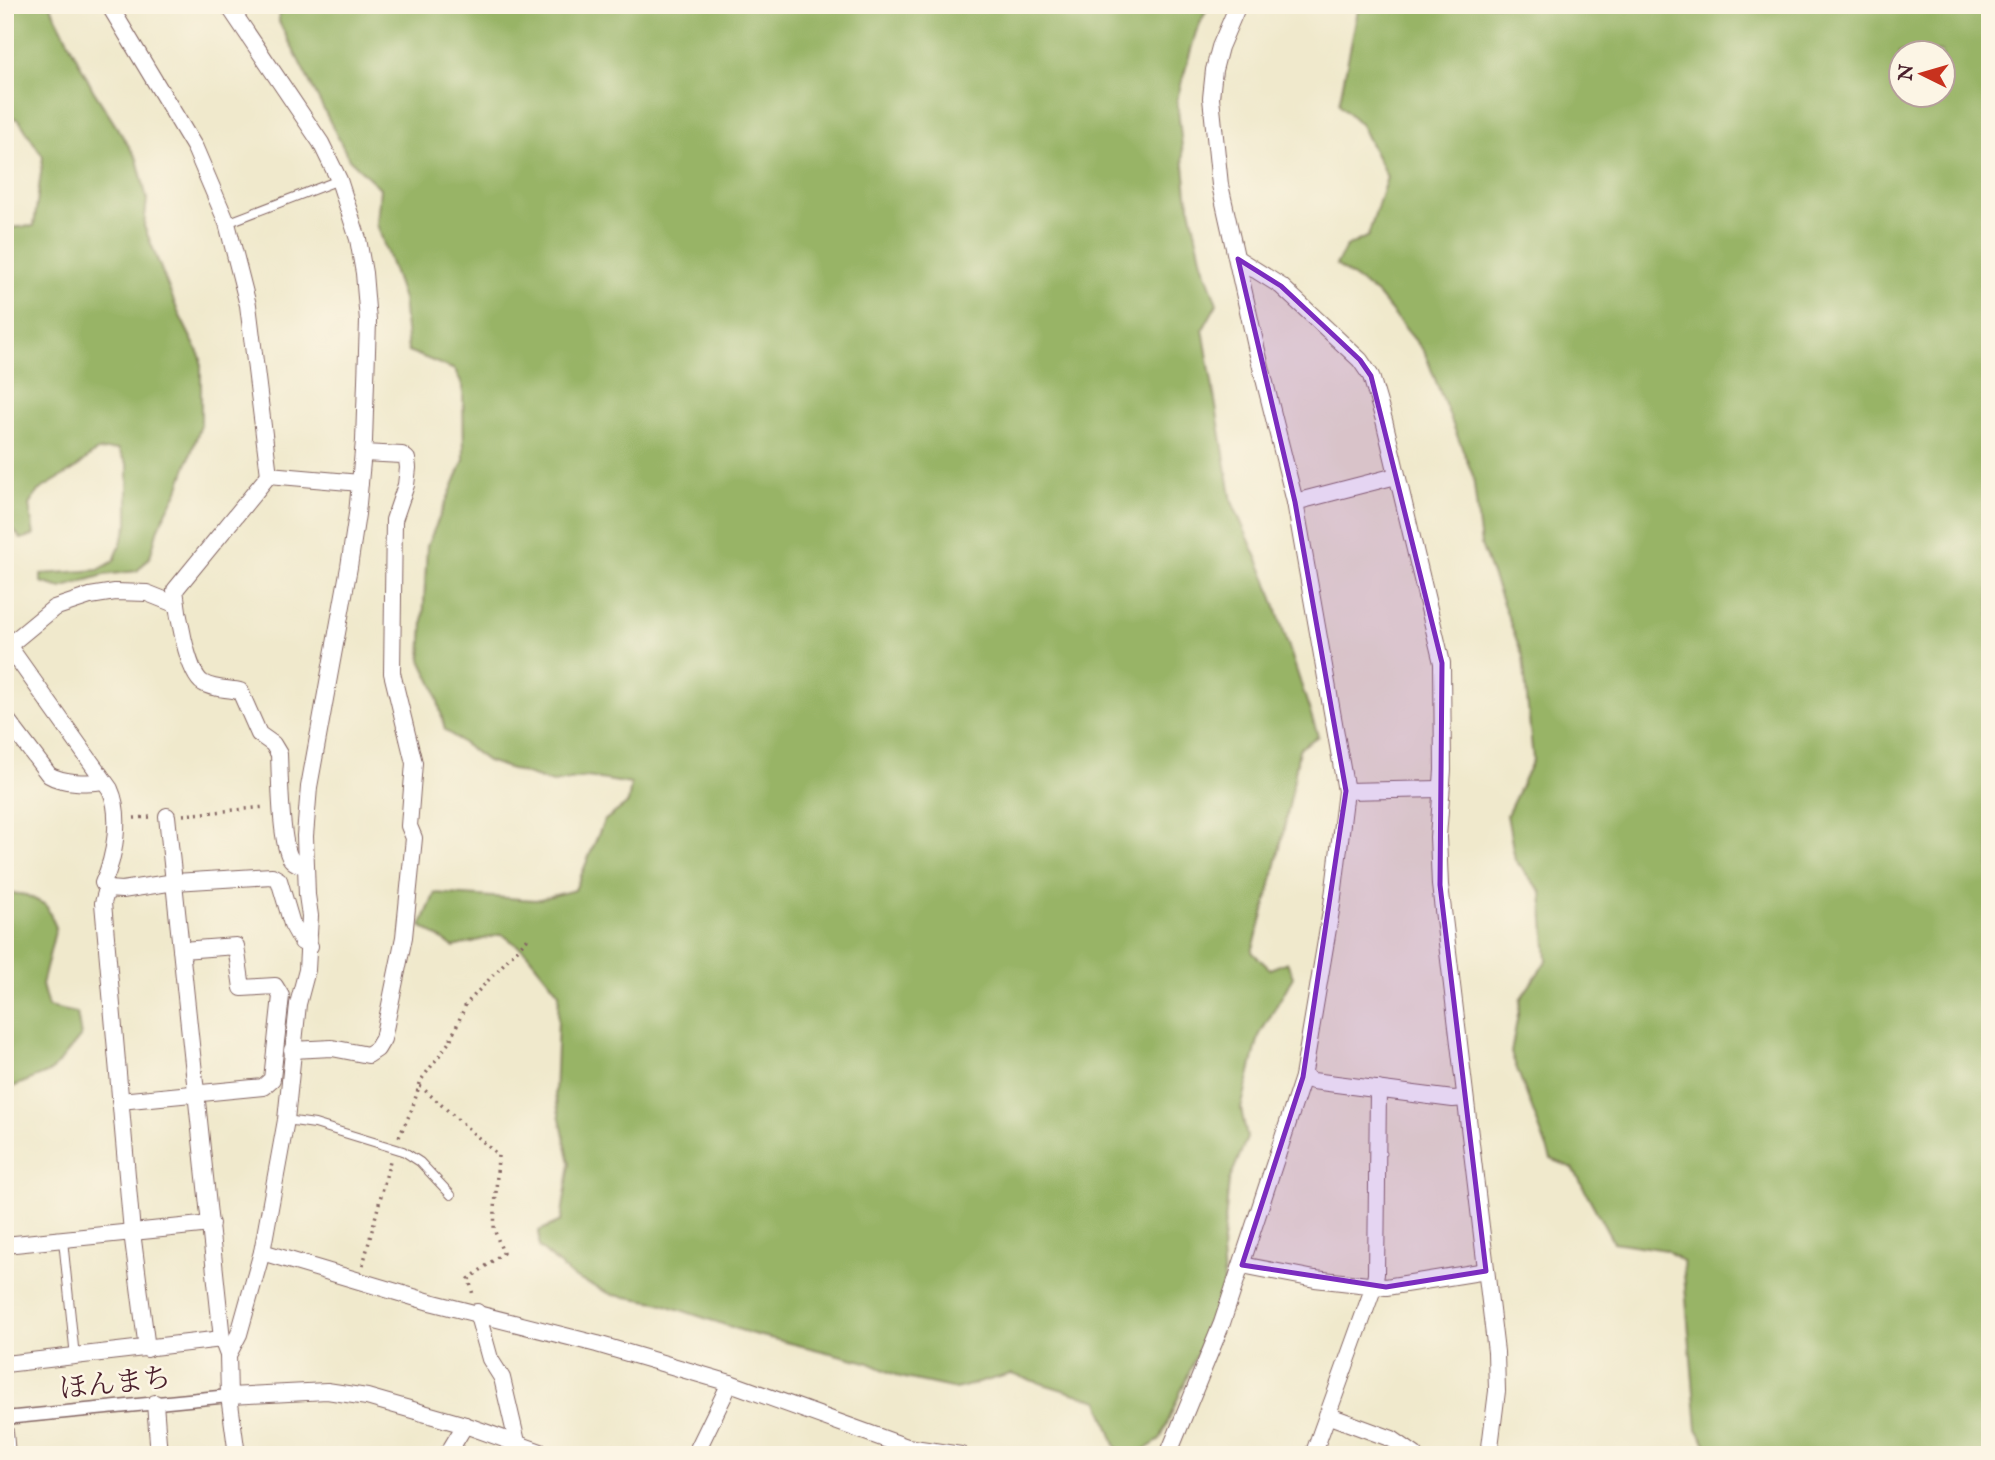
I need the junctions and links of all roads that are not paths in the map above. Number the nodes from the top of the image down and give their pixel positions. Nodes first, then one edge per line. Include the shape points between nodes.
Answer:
1 (109, 5) edge
2 (228, 5) edge
3 (1238, 5) edge
4 (339, 180) junction
5 (226, 223) junction
6 (1238, 259) junction
7 (363, 453) junction
8 (269, 475) junction
9 (1396, 476) junction
10 (360, 483) junction
11 (1295, 502) junction
12 (177, 604) junction
13 (7, 644) edge
14 (5, 717) edge
15 (104, 782) junction
16 (1440, 789) junction
17 (1346, 791) junction
18 (167, 816) road end
19 (306, 866) junction
20 (175, 882) junction
21 (107, 889) junction
22 (310, 946) junction
23 (182, 950) junction
24 (292, 1050) junction
25 (1303, 1077) junction
26 (1378, 1089) junction
27 (197, 1094) junction
28 (1465, 1098) junction
29 (120, 1101) junction
30 (286, 1119) junction
31 (451, 1195) dead end
32 (211, 1224) junction
33 (132, 1232) junction
34 (63, 1240) junction
35 (5, 1245) edge
36 (261, 1252) junction
37 (1241, 1265) junction
38 (1486, 1271) junction
39 (1374, 1286) junction
40 (477, 1312) junction
41 (225, 1347) junction
42 (147, 1349) junction
43 (75, 1357) junction
44 (5, 1364) edge
45 (730, 1383) junction
46 (229, 1396) junction
47 (155, 1403) junction
48 (1327, 1415) junction
49 (5, 1418) edge
50 (465, 1425) junction
51 (5, 1432) edge
52 (517, 1443) junction
53 (906, 1451) edge
54 (237, 1454) edge
55 (7, 1455) edge
56 (159, 1455) edge
57 (202, 1455) edge
58 (447, 1455) edge
59 (549, 1455) edge
60 (695, 1455) edge
61 (961, 1455) edge
62 (1168, 1455) edge
63 (1312, 1455) edge
64 (1415, 1455) edge
65 (1489, 1455) edge

1 - 5 street via 195,148
2 - 4 street via 321,143
3 - 6 street via 1220,47 1211,98 1220,185
4 - 5 lane
4 - 7 street via 364,273 368,321
5 - 8 street via 248,305
6 - 9 street via 1281,286 1360,360 1371,376
6 - 11 street
7 - 10 street
7 - 24 street via 402,455 408,468 394,520 392,673 414,763 409,826 414,838 404,937 377,1049 368,1055 332,1048
8 - 10 street
8 - 12 street via 175,590
9 - 11 street
9 - 16 street via 1442,663
10 - 19 street via 311,774
11 - 17 street
12 - 13 street via 147,593 90,596 54,608
12 - 19 street via 194,673 203,683 240,691 259,734 279,754 289,857
13 - 15 street
14 - 15 street via 55,779
15 - 21 street via 115,801 113,848 103,883
16 - 17 street
16 - 28 street via 1440,885
17 - 25 street
18 - 20 street
19 - 22 street
20 - 21 street
20 - 22 street via 272,876 279,880 292,924 302,942
20 - 23 street
21 - 29 street via 103,903
22 - 24 street
23 - 27 street
23 - 27 street via 236,946 243,988 275,986 281,996 272,1079 263,1087
24 - 30 street
25 - 26 street
25 - 37 street
26 - 28 street
26 - 39 street
27 - 29 street
27 - 32 street
28 - 38 street
29 - 33 street
30 - 31 lane via 404,1151
30 - 36 street
32 - 33 street
32 - 41 street
33 - 34 street
33 - 42 street
34 - 35 street
34 - 43 lane
36 - 40 street
36 - 41 street via 239,1334
37 - 39 street
37 - 62 street via 1223,1323
38 - 39 street
38 - 65 street via 1497,1391
39 - 48 street
40 - 45 street
40 - 52 street via 490,1359 502,1378
41 - 42 street
41 - 46 street
42 - 43 street
43 - 44 street
45 - 53 street
45 - 60 street
46 - 47 street, ほんまち
46 - 50 street via 327,1391 367,1396
46 - 54 street
47 - 49 street, ほんまち
47 - 56 street
48 - 63 street
48 - 64 street via 1392,1439
50 - 52 street
50 - 58 street
51 - 55 street
52 - 59 street
53 - 61 street
54 - 57 lane

